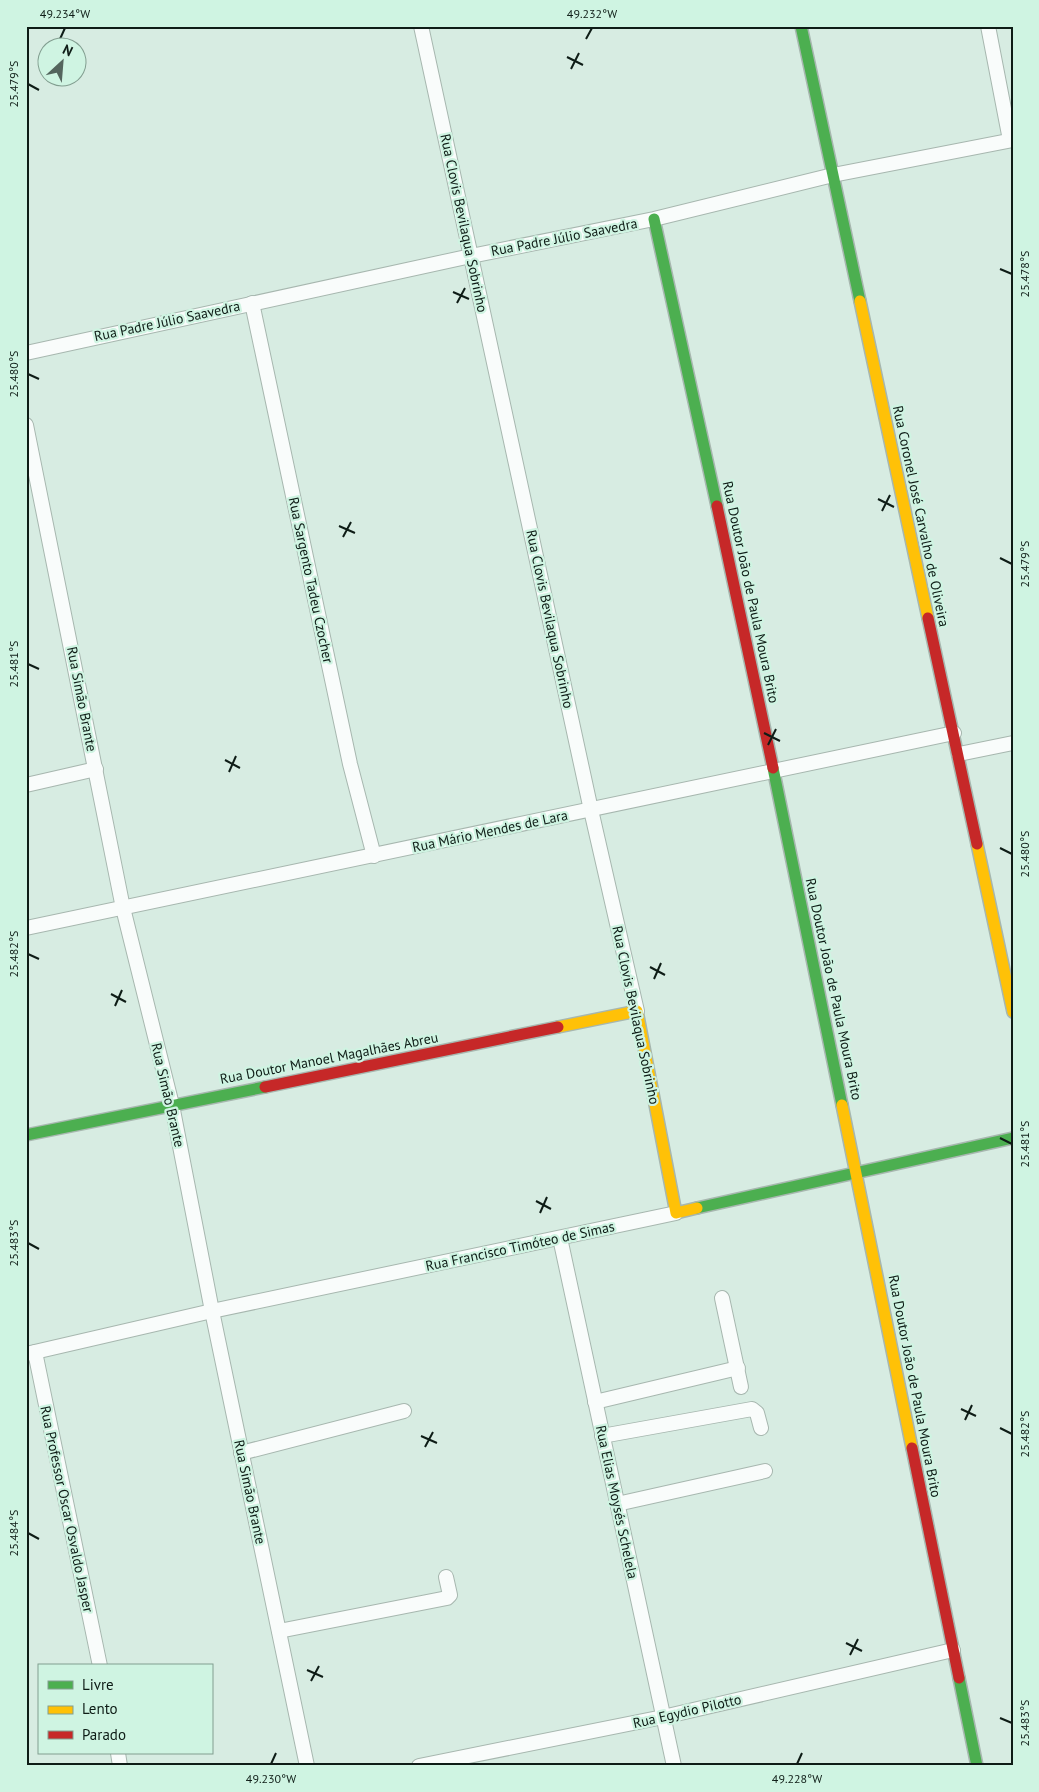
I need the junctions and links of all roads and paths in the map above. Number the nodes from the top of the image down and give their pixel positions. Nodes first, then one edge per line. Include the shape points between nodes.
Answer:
1 (421, 26) edge
2 (801, 26) edge
3 (988, 26) edge
4 (1012, 140) edge
5 (833, 175) junction
6 (654, 219) junction
7 (471, 256) junction
8 (252, 303) junction
9 (26, 353) edge
10 (26, 425) edge
11 (954, 733) junction
12 (1013, 743) edge
13 (959, 754) junction
14 (96, 769) junction
15 (774, 770) junction
16 (26, 786) edge
17 (591, 810) junction
18 (374, 856) junction
19 (123, 908) junction
20 (26, 928) edge
21 (1009, 973) edge
22 (638, 1011) junction
23 (1013, 1012) edge
24 (172, 1105) junction
25 (26, 1135) edge
26 (1013, 1138) edge
27 (857, 1172) junction
28 (676, 1213) junction
29 (560, 1238) junction
30 (722, 1298) dead end
31 (212, 1311) junction
32 (30, 1353) edge
33 (738, 1368) junction
34 (741, 1386) dead end
35 (595, 1402) junction
36 (404, 1411) dead end
37 (761, 1428) dead end
38 (602, 1436) junction
39 (242, 1453) junction
40 (765, 1471) dead end
41 (617, 1504) junction
42 (446, 1577) dead end
43 (279, 1631) junction
44 (952, 1650) junction
45 (100, 1664) edge
46 (663, 1717) junction
47 (308, 1766) edge
48 (419, 1766) edge
49 (674, 1766) edge
50 (977, 1766) edge

1 - 7 street, Rua Clovis Bevilaqua Sobrinho
2 - 5 street, Rua Coronel José Carvalho de Oliveira
3 - 4 street
4 - 5 street, Rua Padre Júlio Saavedra
5 - 6 street, Rua Padre Júlio Saavedra
5 - 11 street, Rua Coronel José Carvalho de Oliveira
6 - 7 street, Rua Padre Júlio Saavedra
6 - 15 street, Rua Doutor João de Paula Moura Brito
7 - 8 street, Rua Padre Júlio Saavedra
7 - 17 street, Rua Clovis Bevilaqua Sobrinho
8 - 9 street, Rua Padre Júlio Saavedra
8 - 18 street, Rua Sargento Tadeu Czocher via 350,764
10 - 14 street, Rua Simão Brante
11 - 13 street, Rua Coronel José Carvalho de Oliveira
11 - 15 street, Rua Mário Mendes de Lara
12 - 13 street
13 - 21 street, Rua Coronel José Carvalho de Oliveira
14 - 16 street
14 - 19 street, Rua Simão Brante
15 - 17 street, Rua Mário Mendes de Lara
15 - 27 street, Rua Doutor João de Paula Moura Brito
17 - 18 street, Rua Mário Mendes de Lara
17 - 22 street, Rua Clovis Bevilaqua Sobrinho
18 - 19 street, Rua Mário Mendes de Lara
19 - 20 street, Rua Mário Mendes de Lara
19 - 24 street, Rua Simão Brante
21 - 23 street, Rua Coronel José Carvalho de Oliveira
22 - 24 street, Rua Doutor Manoel Magalhães Abreu
22 - 28 street, Rua Clovis Bevilaqua Sobrinho
24 - 25 street, Rua Doutor Manoel Magalhães Abreu
24 - 31 street, Rua Simão Brante
26 - 27 street, Rua Francisco Timóteo de Simas
27 - 28 street, Rua Francisco Timóteo de Simas
27 - 44 street, Rua Doutor João de Paula Moura Brito
28 - 29 street, Rua Francisco Timóteo de Simas
29 - 31 street, Rua Francisco Timóteo de Simas
29 - 35 street, Rua Elias Moysés Schelela
30 - 33 street
31 - 32 street, Rua Francisco Timóteo de Simas
31 - 39 street, Rua Simão Brante
32 - 45 street, Rua Professor Oscar Osvaldo Jasper
33 - 34 street
33 - 35 street
35 - 38 street, Rua Elias Moysés Schelela
36 - 39 street
37 - 38 street via 757,1413 752,1409
38 - 41 street, Rua Elias Moysés Schelela
39 - 43 street, Rua Simão Brante
40 - 41 street
41 - 46 street, Rua Elias Moysés Schelela
42 - 43 street via 450,1595 447,1598
43 - 47 street, Rua Simão Brante
44 - 46 street, Rua Egydio Pilotto
44 - 50 street, Rua Doutor João de Paula Moura Brito
46 - 48 street, Rua Egydio Pilotto
46 - 49 street, Rua Elias Moysés Schelela

